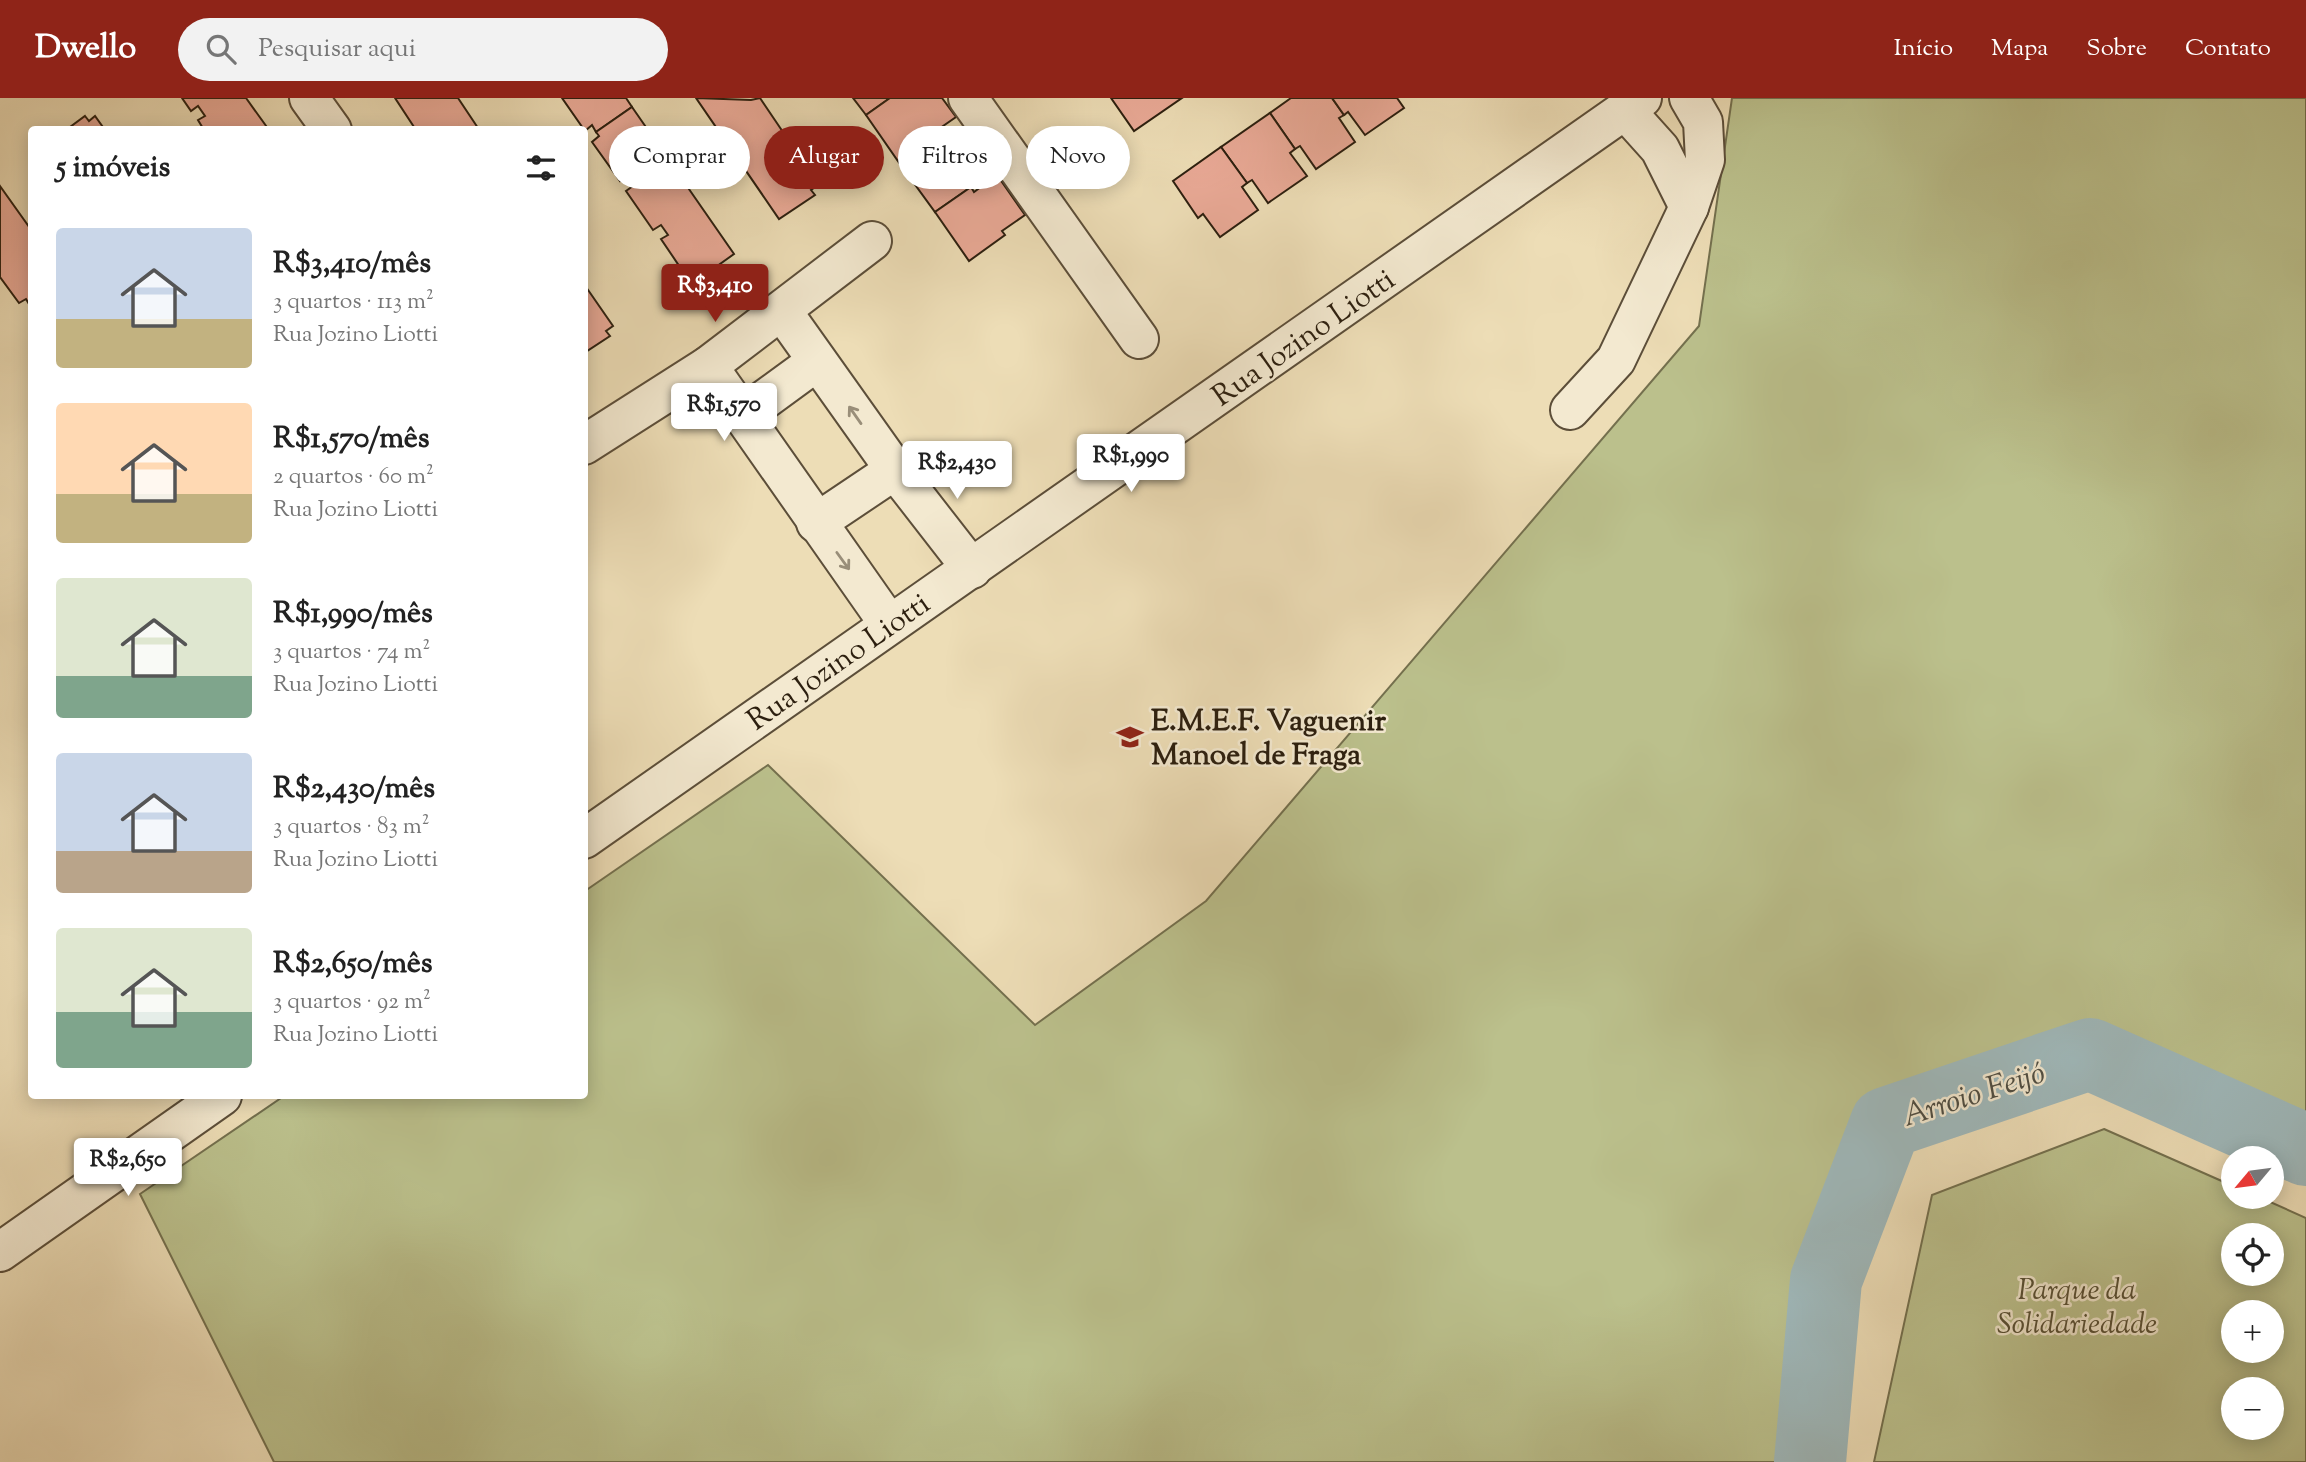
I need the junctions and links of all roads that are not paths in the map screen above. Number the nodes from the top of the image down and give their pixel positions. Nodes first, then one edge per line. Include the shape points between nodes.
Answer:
1 (309, 98) edge
2 (968, 98) edge
3 (1689, 98) edge
4 (1633, 104) edge
5 (329, 126) edge
6 (1689, 207) junction
7 (872, 241) dead end
8 (782, 310) junction
9 (1139, 339) dead end
10 (816, 362) junction
11 (708, 366) junction
12 (1570, 410) dead end
13 (742, 416) junction
14 (588, 442) edge
15 (895, 470) junction
16 (816, 523) junction
17 (972, 569) junction
18 (889, 624) junction
19 (588, 836) edge
20 (218, 1099) edge
21 (0, 1252) edge

1 - 5 street
2 - 9 street
3 - 6 street via 1703,122 1705,160
4 - 6 street
4 - 17 street, Rua Jozino Liotti
6 - 12 street via 1616,360
7 - 8 street
8 - 10 street
8 - 11 street
10 - 13 street
15 -> 10 street
11 - 13 street
11 - 14 street
13 - 16 street
15 - 16 street
15 - 17 street
16 -> 18 street
17 - 18 street, Rua Jozino Liotti
18 - 19 street, Rua Jozino Liotti
20 - 21 street

